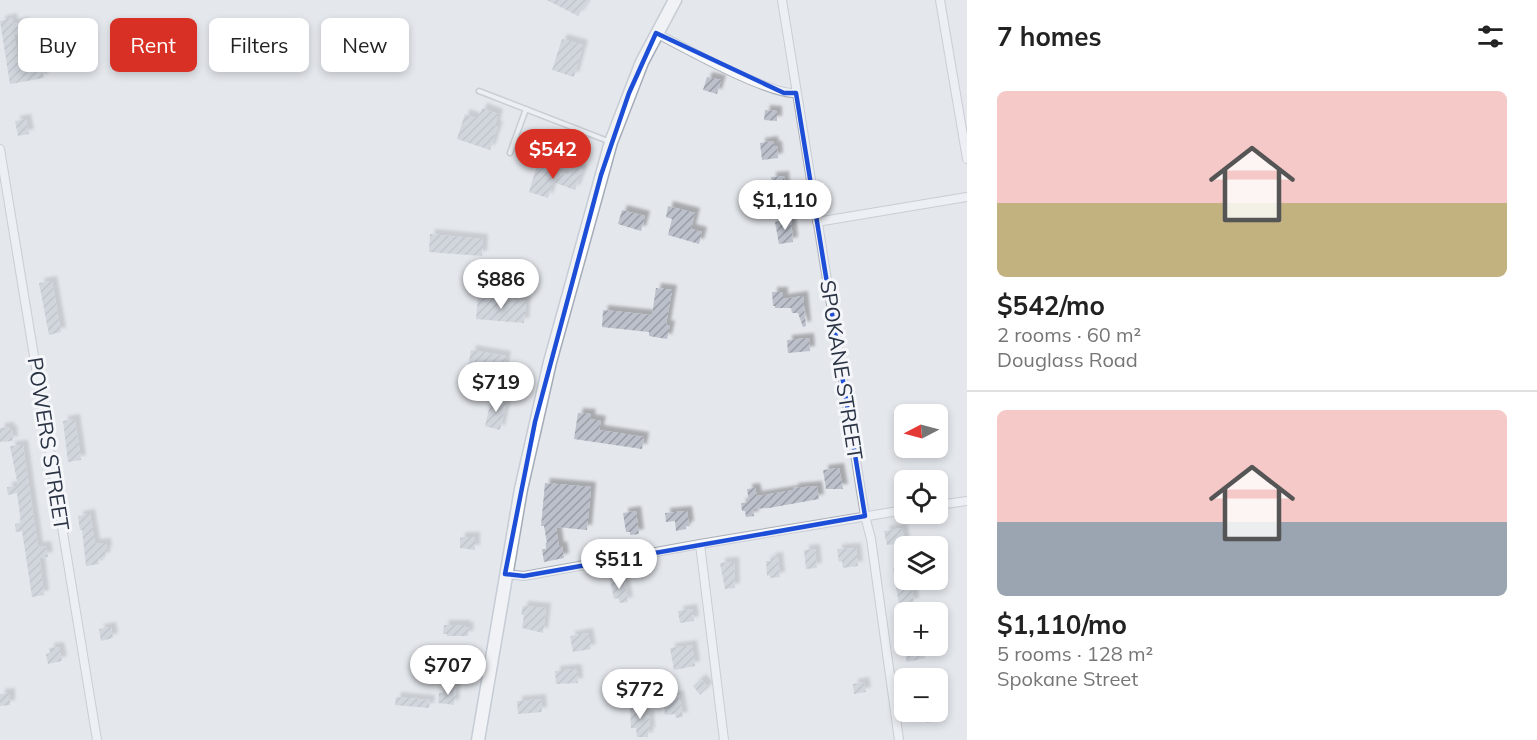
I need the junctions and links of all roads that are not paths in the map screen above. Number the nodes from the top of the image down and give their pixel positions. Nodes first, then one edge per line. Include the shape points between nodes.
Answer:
1 (675, 0) edge
2 (782, 0) edge
3 (940, 0) edge
4 (656, 33) junction
5 (479, 91) dead end
6 (796, 93) junction
7 (526, 109) junction
8 (611, 142) junction
9 (0, 149) edge
10 (510, 153) dead end
11 (967, 159) edge
12 (967, 198) edge
13 (817, 222) junction
14 (967, 501) edge
15 (948, 504) edge
16 (894, 512) edge
17 (865, 516) junction
18 (700, 544) junction
19 (505, 574) junction
20 (97, 740) edge
21 (478, 740) edge
22 (724, 740) edge
23 (898, 740) edge

1 - 4 main road
2 - 6 street, SPOKANE STREET
3 - 11 street
4 - 6 street via 784,93
4 - 8 main road
5 - 7 lane
6 - 13 street, SPOKANE STREET
7 - 8 lane
7 - 10 lane
8 - 19 main road via 535,422
9 - 20 street, POWERS STREET
12 - 13 street
13 - 17 street, SPOKANE STREET
14 - 15 street
16 - 17 street
17 - 18 street
17 - 23 street, SPOKANE STREET
18 - 19 street via 524,576
18 - 22 street
19 - 21 main road

